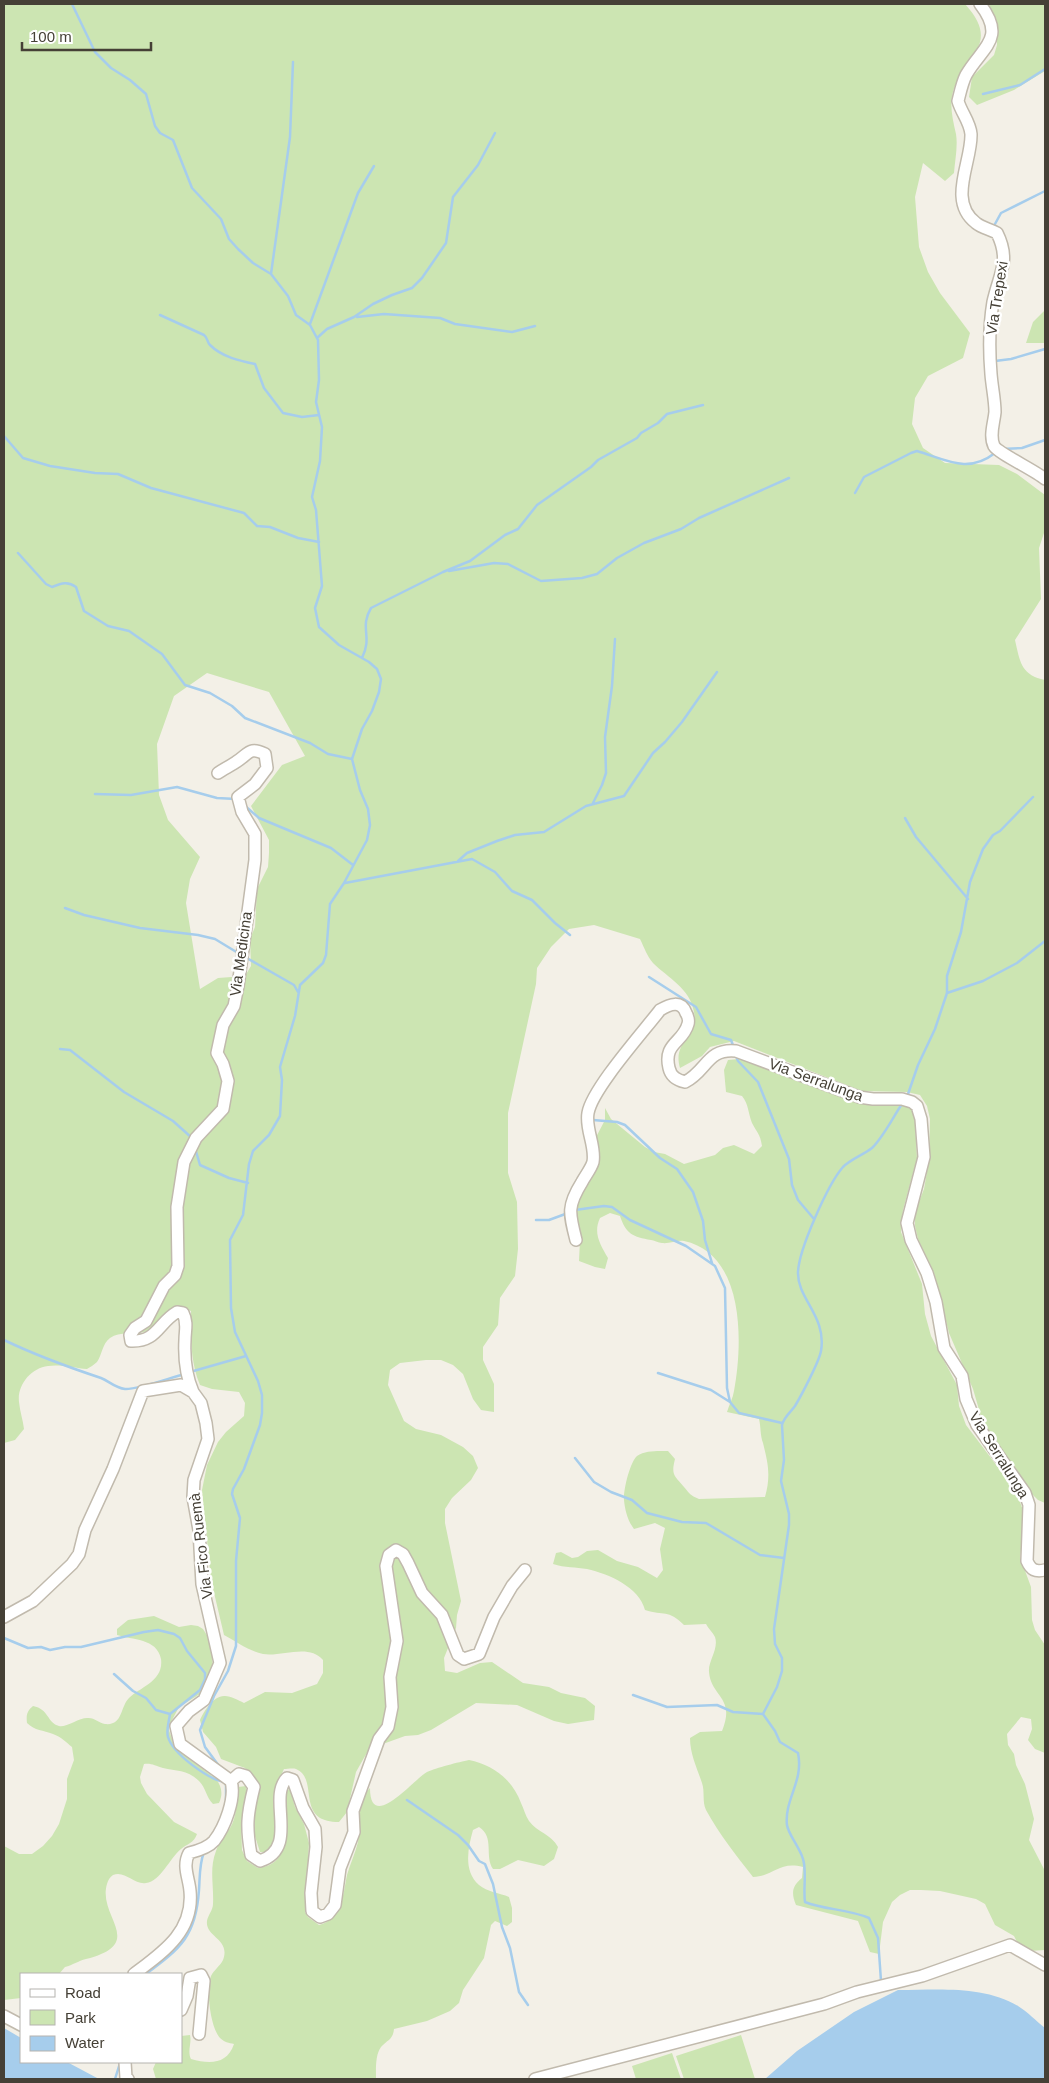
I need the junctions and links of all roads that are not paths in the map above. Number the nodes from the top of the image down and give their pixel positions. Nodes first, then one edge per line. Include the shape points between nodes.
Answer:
1 (980, 4) edge
2 (1045, 479) edge
3 (218, 773) dead end
4 (576, 1240) dead end
5 (193, 1392) junction
6 (526, 1570) dead end
7 (1045, 1570) edge
8 (4, 1617) edge
9 (231, 1781) junction
10 (1045, 1965) edge
11 (135, 1973) edge
12 (182, 2008) edge
13 (4, 2016) edge
14 (20, 2024) edge
15 (199, 2034) dead end
16 (125, 2063) edge
17 (128, 2079) edge
18 (535, 2079) edge

1 - 2 street, Via Trepexi via 990,20 991,40 966,76 958,101 971,135 963,173 964,208 975,223 997,232 1004,252 1005,264 993,302 990,325 995,412 992,438 998,450
3 - 5 street, Via Medicina via 248,752 257,750 265,754 267,768 255,784 238,797 242,812 255,834 255,860 238,986 234,1006 222,1025 217,1053 228,1081 223,1109 196,1138 184,1162 177,1194 179,1249 175,1275 164,1286 146,1321 130,1335 131,1341 141,1341 155,1334 169,1316 183,1313 187,1320 186,1377
4 - 7 street, Via Serralunga via 570,1216 572,1199 594,1155 587,1123 588,1111 613,1069 660,1010 670,1004 684,1008 688,1023 667,1057 671,1075 677,1080 685,1082 694,1078 717,1052 727,1050 859,1097 912,1102 917,1106 920,1119 924,1157 907,1223 911,1240 934,1295 944,1348 962,1376 966,1399 977,1425 1029,1505 1027,1560 1037,1571
5 - 8 street via 180,1385 144,1391 85,1530 79,1554 33,1601
5 - 9 street, Via Fico Ruemà via 202,1403 208,1439 194,1480 193,1497 199,1530 202,1584 220,1663 204,1700 176,1726 180,1744
6 - 9 street via 512,1586 494,1617 479,1654 464,1659 458,1656 442,1615 422,1593 403,1554 396,1550 389,1555 386,1566 397,1641 390,1677 392,1706 388,1727 379,1739 354,1811 354,1832 340,1868 335,1905 328,1914 320,1917 312,1911 315,1830 293,1780 287,1778 283,1782 281,1837 276,1850 268,1858 260,1860 251,1856 248,1838 247,1815 254,1787 246,1776 239,1774
9 - 11 street via 230,1811 213,1841 189,1853 186,1858 189,1913 167,1949
10 - 18 street via 1010,1945 922,1976 824,2004
12 - 15 street via 190,1978 201,1975 204,1981
13 - 14 street
16 - 17 street

